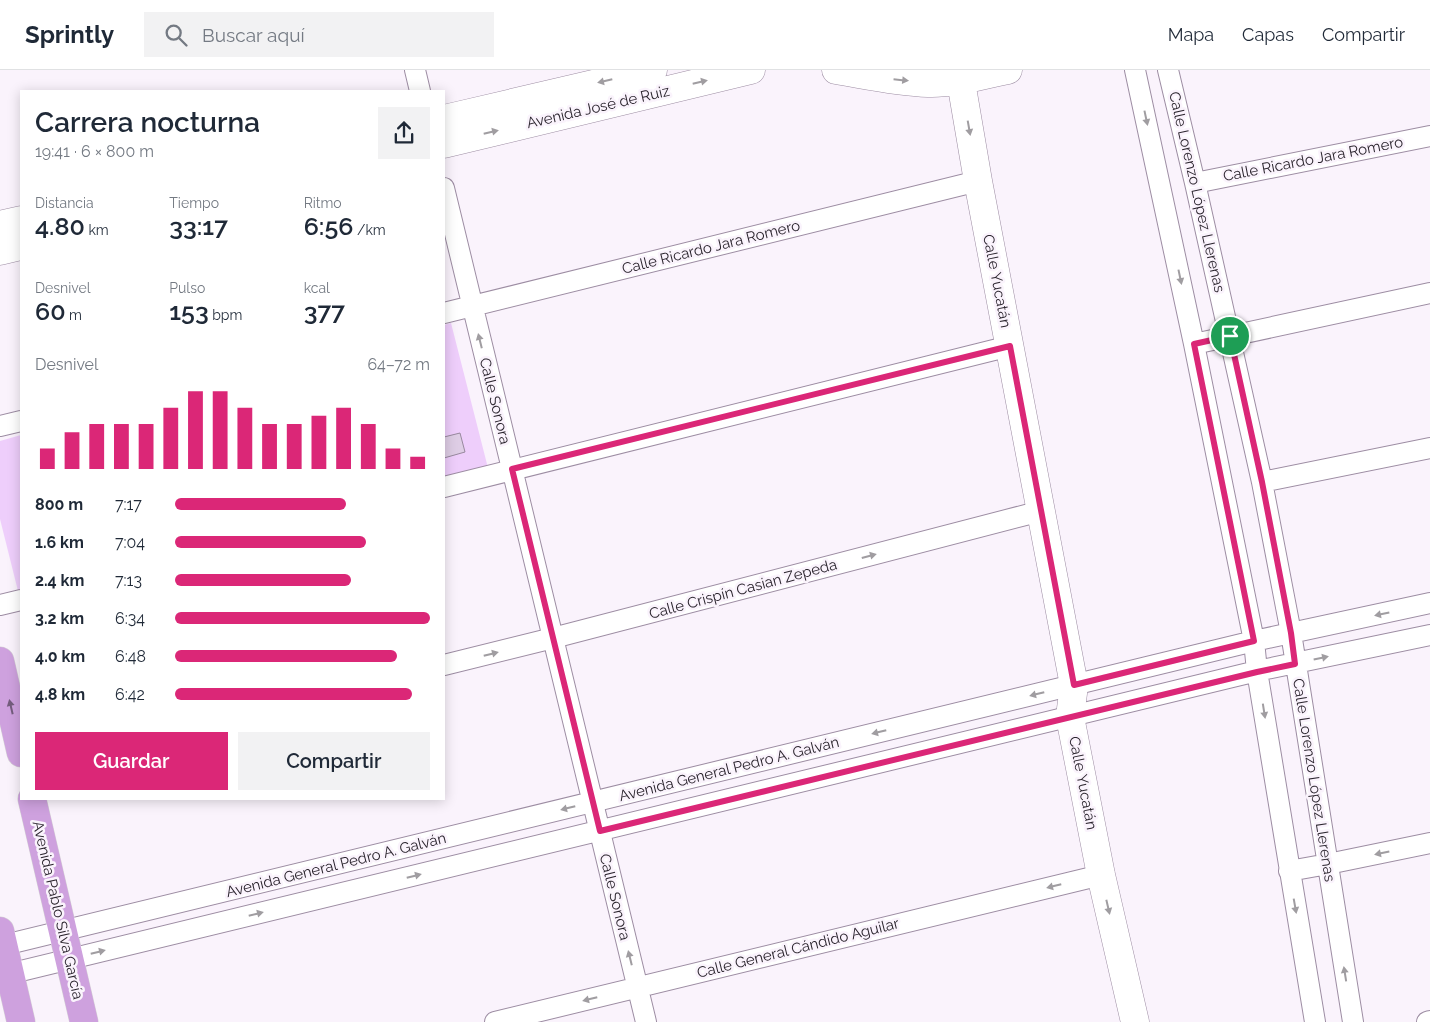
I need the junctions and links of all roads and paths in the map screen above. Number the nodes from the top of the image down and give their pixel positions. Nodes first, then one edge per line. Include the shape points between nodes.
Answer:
1 (415, 70) edge
2 (653, 70) edge
3 (751, 70) edge
4 (836, 70) edge
5 (1008, 70) edge
6 (1135, 70) edge
7 (1168, 70) edge
8 (959, 75) edge
9 (420, 90) edge
10 (445, 120) edge
11 (1430, 136) edge
12 (445, 144) edge
13 (978, 181) junction
14 (1195, 183) junction
15 (445, 192) edge
16 (20, 220) edge
17 (0, 225) edge
18 (20, 246) edge
19 (0, 251) edge
20 (1430, 292) edge
21 (472, 306) junction
22 (445, 313) edge
23 (1230, 336) junction
24 (1194, 344) junction
25 (1010, 346) junction
26 (20, 421) edge
27 (0, 426) edge
28 (1430, 448) edge
29 (512, 469) junction
30 (1262, 482) junction
31 (445, 487) edge
32 (1041, 511) junction
33 (20, 600) edge
34 (1430, 603) edge
35 (0, 605) edge
36 (1291, 633) junction
37 (1430, 635) edge
38 (553, 638) junction
39 (1254, 641) junction
40 (0, 661) edge
41 (1295, 664) junction
42 (445, 665) edge
43 (1257, 672) junction
44 (1074, 685) junction
45 (1070, 717) junction
46 (20, 749) edge
47 (32, 800) edge
48 (592, 802) junction
49 (600, 831) junction
50 (1430, 843) edge
51 (1328, 864) junction
52 (1289, 870) junction
53 (1101, 875) junction
54 (62, 931) junction
55 (1, 941) edge
56 (69, 960) junction
57 (5, 975) edge
58 (637, 988) junction
59 (21, 1022) edge
60 (84, 1022) edge
61 (495, 1022) edge
62 (646, 1022) edge
63 (1134, 1022) edge
64 (1315, 1022) edge
65 (1353, 1022) edge

1 - 9 street
2 -> 10 street, Avenida José de Ruiz
12 -> 3 street, Avenida José de Ruiz
4 -> 8 street via 929,83
5 - 8 street
6 -> 24 street
7 - 14 street, Calle Lorenzo López Llerenas
8 -> 13 street, Calle Yucatán
11 - 14 street, Calle Ricardo Jara Romero
13 - 21 street, Calle Ricardo Jara Romero
13 - 25 street, Calle Yucatán
14 - 23 street, Calle Lorenzo López Llerenas
15 - 21 street, Calle Sonora
16 - 17 street
18 - 19 street
20 - 23 street
21 - 22 street, Calle Ricardo Jara Romero
29 -> 21 street, Calle Sonora
23 - 24 street
23 - 30 street, Calle Lorenzo López Llerenas
24 - 39 street
25 - 29 street
25 - 32 street, Calle Yucatán
26 - 27 street
28 - 30 street
29 - 31 street
29 - 38 street, Calle Sonora
30 - 36 street, Calle Lorenzo López Llerenas
38 -> 32 street, Calle Crispín Casian Zepeda
32 - 44 street, Calle Yucatán
33 - 35 street
34 -> 36 street, Avenida General Pedro A. Galván
36 - 39 street, Avenida General Pedro A. Galván
36 - 41 street, Calle Lorenzo López Llerenas
41 -> 37 street, Avenida General Pedro A. Galván
42 -> 38 street, Calle Crispín Casian Zepeda
38 - 48 street, Calle Sonora
39 - 43 street
39 - 44 street, Avenida General Pedro A. Galván
46 -> 40 main road
41 - 43 street, Avenida General Pedro A. Galván
41 - 51 street, Calle Lorenzo López Llerenas
43 - 45 street, Avenida General Pedro A. Galván
43 -> 52 street
44 - 45 street, Calle Yucatán
44 -> 48 street, Avenida General Pedro A. Galván
45 - 49 street, Avenida General Pedro A. Galván
45 - 53 street, Calle Yucatán
47 - 54 main road, Avenida Pablo Silva García
48 - 49 street, Calle Sonora
48 -> 54 street, Avenida General Pedro A. Galván
56 -> 49 street, Avenida General Pedro A. Galván
58 -> 49 street, Calle Sonora
50 -> 51 street
51 - 52 street
65 -> 51 street, Calle Lorenzo López Llerenas
52 -> 64 street
53 -> 58 street, Calle General Cándido Aguilar
53 -> 63 street, Calle Yucatán
54 - 55 street, Avenida General Pedro A. Galván
54 - 56 main road, Avenida Pablo Silva García
55 - 57 main road
56 - 57 street, Avenida General Pedro A. Galván
56 - 60 main road, Avenida Pablo Silva García
57 - 59 main road
58 -> 61 street, Calle General Cándido Aguilar
58 - 62 street, Calle Sonora

